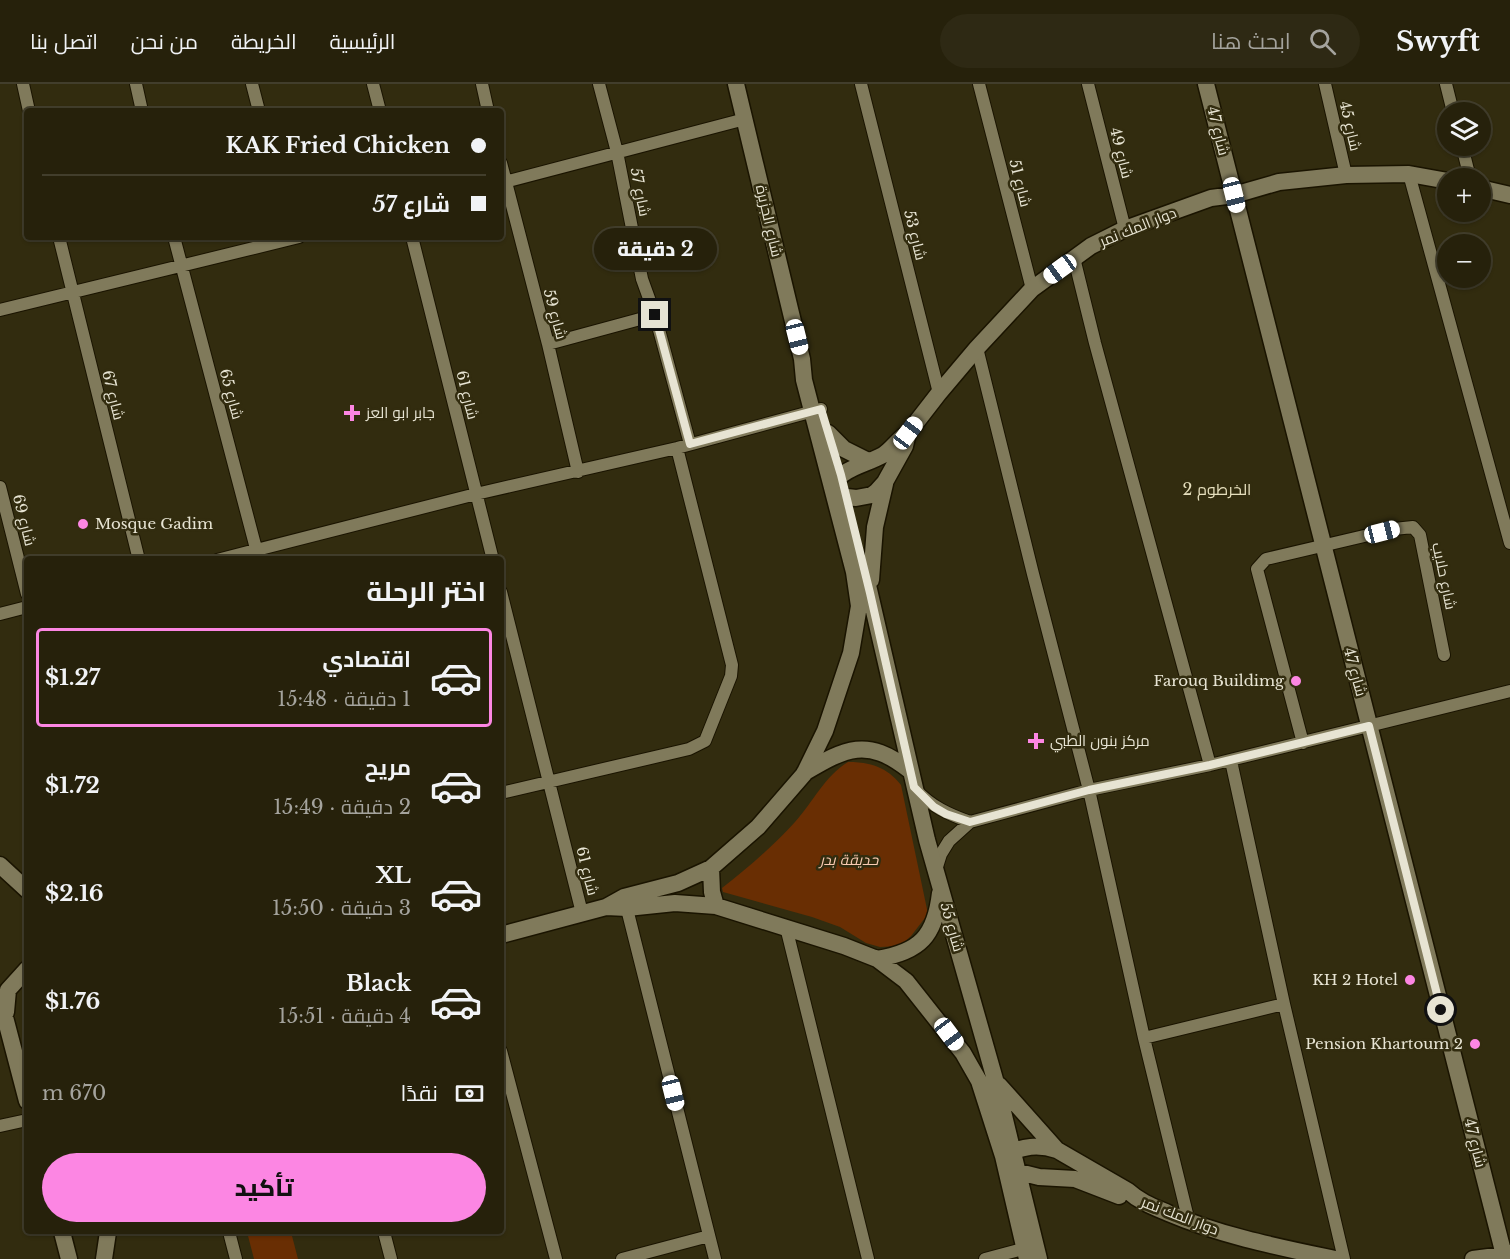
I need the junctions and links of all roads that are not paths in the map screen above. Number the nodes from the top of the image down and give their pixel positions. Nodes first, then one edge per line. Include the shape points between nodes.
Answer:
1 (23, 84) edge
2 (136, 84) edge
3 (253, 84) edge
4 (373, 84) edge
5 (482, 84) edge
6 (599, 84) edge
7 (736, 84) edge
8 (861, 84) edge
9 (979, 84) edge
10 (1088, 84) edge
11 (1206, 84) edge
12 (1325, 84) edge
13 (1446, 84) edge
14 (1450, 102) edge
15 (28, 108) edge
16 (141, 108) edge
17 (259, 108) edge
18 (379, 108) edge
19 (487, 108) edge
20 (745, 119) junction
21 (616, 152) junction
22 (1409, 174) junction
23 (1346, 175) junction
24 (1437, 179) edge
25 (504, 182) edge
26 (504, 186) edge
27 (1491, 191) edge
28 (1234, 195) junction
29 (1510, 195) edge
30 (1125, 229) junction
31 (60, 240) edge
32 (175, 240) edge
33 (285, 240) edge
34 (413, 240) edge
35 (1074, 258) junction
36 (181, 267) junction
37 (1032, 289) junction
38 (72, 292) junction
39 (0, 310) edge
40 (655, 315) junction
41 (548, 344) junction
42 (977, 348) junction
43 (939, 393) junction
44 (817, 410) junction
45 (828, 433) junction
46 (908, 433) junction
47 (690, 444) junction
48 (677, 448) junction
49 (868, 461) junction
50 (578, 472) junction
51 (885, 482) junction
52 (0, 487) edge
53 (838, 488) junction
54 (476, 494) junction
55 (1510, 543) edge
56 (1322, 546) junction
57 (258, 555) edge
58 (138, 556) edge
59 (492, 556) edge
60 (24, 582) edge
61 (864, 595) junction
62 (24, 608) edge
63 (0, 614) edge
64 (504, 617) edge
65 (1444, 655) dead end
66 (1510, 691) edge
67 (1369, 726) junction
68 (1303, 743) junction
69 (1231, 760) junction
70 (1210, 765) junction
71 (909, 770) junction
72 (804, 774) junction
73 (549, 781) junction
74 (914, 787) junction
75 (1089, 790) junction
76 (504, 792) edge
77 (970, 822) junction
78 (0, 865) edge
79 (711, 868) junction
80 (935, 871) junction
81 (24, 887) edge
82 (940, 887) junction
83 (625, 902) junction
84 (716, 906) junction
85 (582, 913) junction
86 (786, 927) junction
87 (504, 934) edge
88 (877, 959) junction
89 (24, 972) edge
90 (0, 998) edge
91 (1284, 1004) junction
92 (8, 1029) junction
93 (1144, 1038) junction
94 (504, 1062) edge
95 (996, 1083) junction
96 (24, 1090) edge
97 (24, 1121) edge
98 (0, 1126) edge
99 (1057, 1150) junction
100 (1011, 1162) junction
101 (1049, 1178) junction
102 (1137, 1200) junction
103 (1029, 1216) junction
104 (1189, 1222) junction
105 (63, 1234) edge
106 (108, 1234) edge
107 (230, 1234) edge
108 (385, 1234) edge
109 (709, 1236) junction
110 (1032, 1253) edge
111 (1505, 1256) edge
112 (69, 1259) edge
113 (104, 1259) edge
114 (236, 1259) edge
115 (391, 1259) edge
116 (556, 1259) edge
117 (622, 1259) edge
118 (715, 1259) edge
119 (868, 1259) edge
120 (985, 1259) edge
121 (1335, 1259) edge
122 (1344, 1259) edge
123 (1473, 1259) edge

1 - 15 street
2 - 16 street
3 - 17 street
4 - 18 street
5 - 19 street
6 - 21 street, شارع 57
7 - 20 street, شارع الجزيرة
8 - 43 street, شارع 53
9 - 37 street, شارع 51
10 - 30 street, شارع 49
11 - 28 street, شارع 47
12 - 23 street, شارع 45
13 - 14 street
20 - 21 street
20 - 44 street, شارع الجزيرة via 804,380
21 - 25 street
21 - 40 street, شارع 57 via 642,279
22 - 23 street, دوار المك نمر
22 - 24 street, دوار المك نمر
22 - 55 street
23 - 28 street, دوار المك نمر via 1279,182
26 - 41 street, شارع 59
27 - 29 street
28 - 30 street, دوار المك نمر via 1211,198
28 - 56 street, شارع 47
30 - 35 street, دوار المك نمر
31 - 38 street, شارع 67
32 - 36 street, شارع 65
33 - 36 street
34 - 54 street, شارع 61
35 - 37 street, دوار المك نمر
35 - 70 street
36 - 38 street
36 - 57 street, شارع 65
37 - 42 street, دوار المك نمر
38 - 39 street
38 - 58 street, شارع 67
40 - 41 street
40 - 47 street, شارع 57
41 - 50 street, شارع 59
42 - 43 street, دوار المك نمر
42 - 75 street
43 - 46 street, دوار المك نمر
44 - 45 street, شارع الجزيرة
44 - 47 street
44 - 53 street, شارع الجزيرة
45 - 49 street via 844,449
45 - 53 street, شارع الجزيرة
46 - 49 street via 883,455
46 - 51 street, دوار المك نمر
47 - 48 street
48 - 50 street
48 - 73 street via 731,655 731,676 705,741 699,746
49 - 53 street
50 - 54 street
51 - 53 street via 872,495
51 - 61 street
52 - 60 street, شارع 69
53 - 61 street, شارع الجزيرة
54 - 57 street
54 - 59 street, شارع 61
56 - 65 street, شارع حلايب via 1413,527 1420,535
56 - 67 street, شارع 47
56 - 68 street via 1266,559 1257,569
61 - 71 street, شارع 55
61 - 72 street via 839,692
62 - 63 street
64 - 73 street, شارع 61
66 - 67 street
67 - 68 street
67 - 111 street, شارع 47
68 - 69 street
69 - 70 street
69 - 91 street
70 - 75 street
71 - 72 street via 879,752 850,749
71 - 74 street, شارع 55
72 - 79 street via 758,827
73 - 76 street
73 - 85 street, شارع 61
74 - 77 street via 934,807
74 - 80 street, شارع 55
75 - 77 street
75 - 93 street
77 - 80 street via 949,841
78 - 81 street
79 - 83 street
79 - 84 street
80 - 82 street, شارع 55
82 - 88 street via 938,912 926,936 901,955
82 - 95 street, شارع 55
83 - 84 street
83 - 85 street
83 - 109 street
84 - 86 street
85 - 87 street
86 - 88 street
86 - 119 street
88 - 100 street via 906,981 963,1053 979,1081
89 - 92 street via 8,990
90 - 92 street
91 - 93 street
91 - 122 street
92 - 96 street
93 - 104 street
94 - 116 street
95 - 99 street
95 - 100 street, شارع 55
97 - 98 street
99 - 100 street, دوار المك نمر via 1035,1145
99 - 102 street, دوار المك نمر
100 - 101 street
100 - 103 street, شارع 55
100 - 110 street
101 - 102 street via 1075,1179
101 - 103 street via 1035,1194
102 - 104 street, دوار المك نمر
103 - 110 street, شارع 55
104 - 121 street, دوار المك نمر via 1250,1241
105 - 112 street
106 - 113 street
107 - 114 street
108 - 115 street
109 - 117 street
109 - 118 street
110 - 120 street
111 - 123 street

